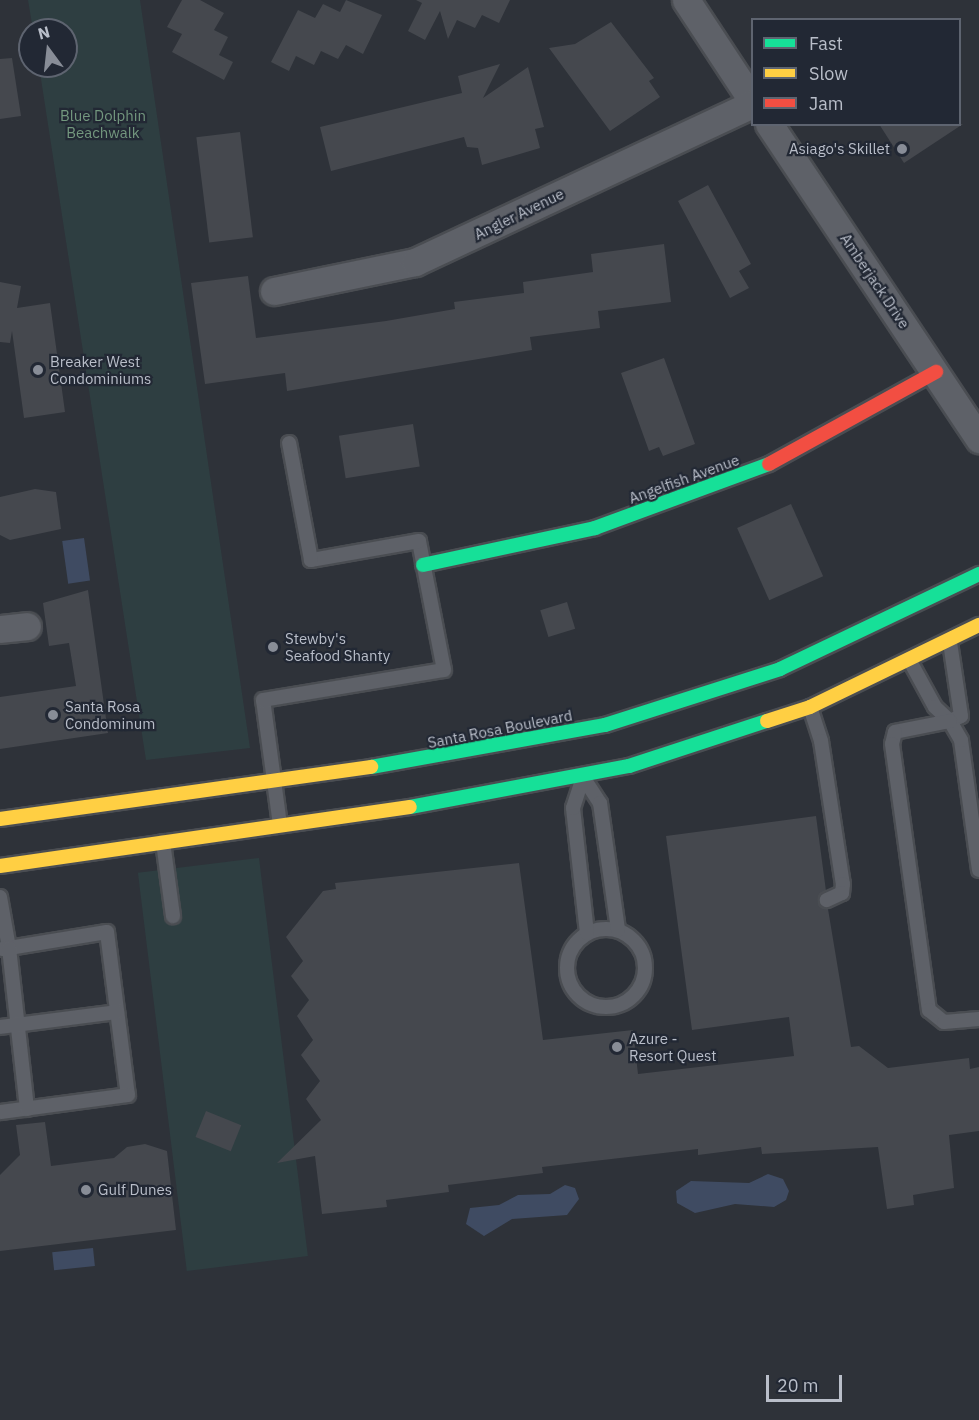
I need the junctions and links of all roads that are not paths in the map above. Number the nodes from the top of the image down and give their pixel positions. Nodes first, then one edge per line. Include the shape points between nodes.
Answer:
1 (686, 0) edge
2 (751, 99) edge
3 (751, 103) edge
4 (770, 126) edge
5 (274, 291) dead end
6 (936, 372) junction
7 (979, 438) edge
8 (289, 443) dead end
9 (423, 564) junction
10 (979, 574) edge
11 (979, 625) edge
12 (27, 626) dead end
13 (0, 629) edge
14 (950, 642) junction
15 (911, 663) junction
16 (810, 707) junction
17 (950, 721) junction
18 (576, 743) junction
19 (583, 777) junction
20 (274, 782) junction
21 (0, 819) edge
22 (280, 825) junction
23 (163, 842) junction
24 (0, 866) edge
25 (979, 870) edge
26 (0, 897) edge
27 (827, 900) dead end
28 (173, 916) dead end
29 (618, 930) junction
30 (587, 933) junction
31 (4, 949) edge
32 (117, 1012) junction
33 (979, 1019) edge
34 (17, 1025) junction
35 (0, 1027) edge
36 (27, 1109) junction
37 (0, 1112) edge

1 - 2 street
3 - 5 street, Angler Avenue via 415,262
4 - 6 street, Amberjack Drive
6 - 7 street, Amberjack Drive
6 - 9 street, Angelfish Avenue via 820,440 728,482 595,528
8 - 9 lane via 311,560 419,541
9 - 20 lane via 444,670 263,700
10 - 18 street, Santa Rosa Boulevard via 780,669
11 - 14 street
12 - 13 street
14 - 15 street
14 - 17 lane via 962,699 961,716
15 - 16 street
15 - 17 lane via 935,707
16 - 19 street via 679,753
16 - 27 lane via 821,741 843,884 842,893
17 - 25 lane via 961,740
17 - 33 lane via 895,732 891,744 929,1010 944,1023
18 - 19 street
18 - 20 street, Santa Rosa Boulevard
19 - 22 street
19 - 29 lane via 600,803
19 - 30 lane via 573,808
20 - 21 street, Santa Rosa Boulevard
20 - 22 lane
22 - 23 street
23 - 24 street
23 - 28 lane
26 - 31 lane
29 - 30 lane
29 - 30 lane via 641,950 645,972 636,993 609,1007 580,998 568,978 567,956
31 - 32 lane via 107,932
31 - 34 lane
32 - 34 lane
32 - 36 lane via 128,1095
34 - 35 lane
34 - 36 lane
36 - 37 lane

